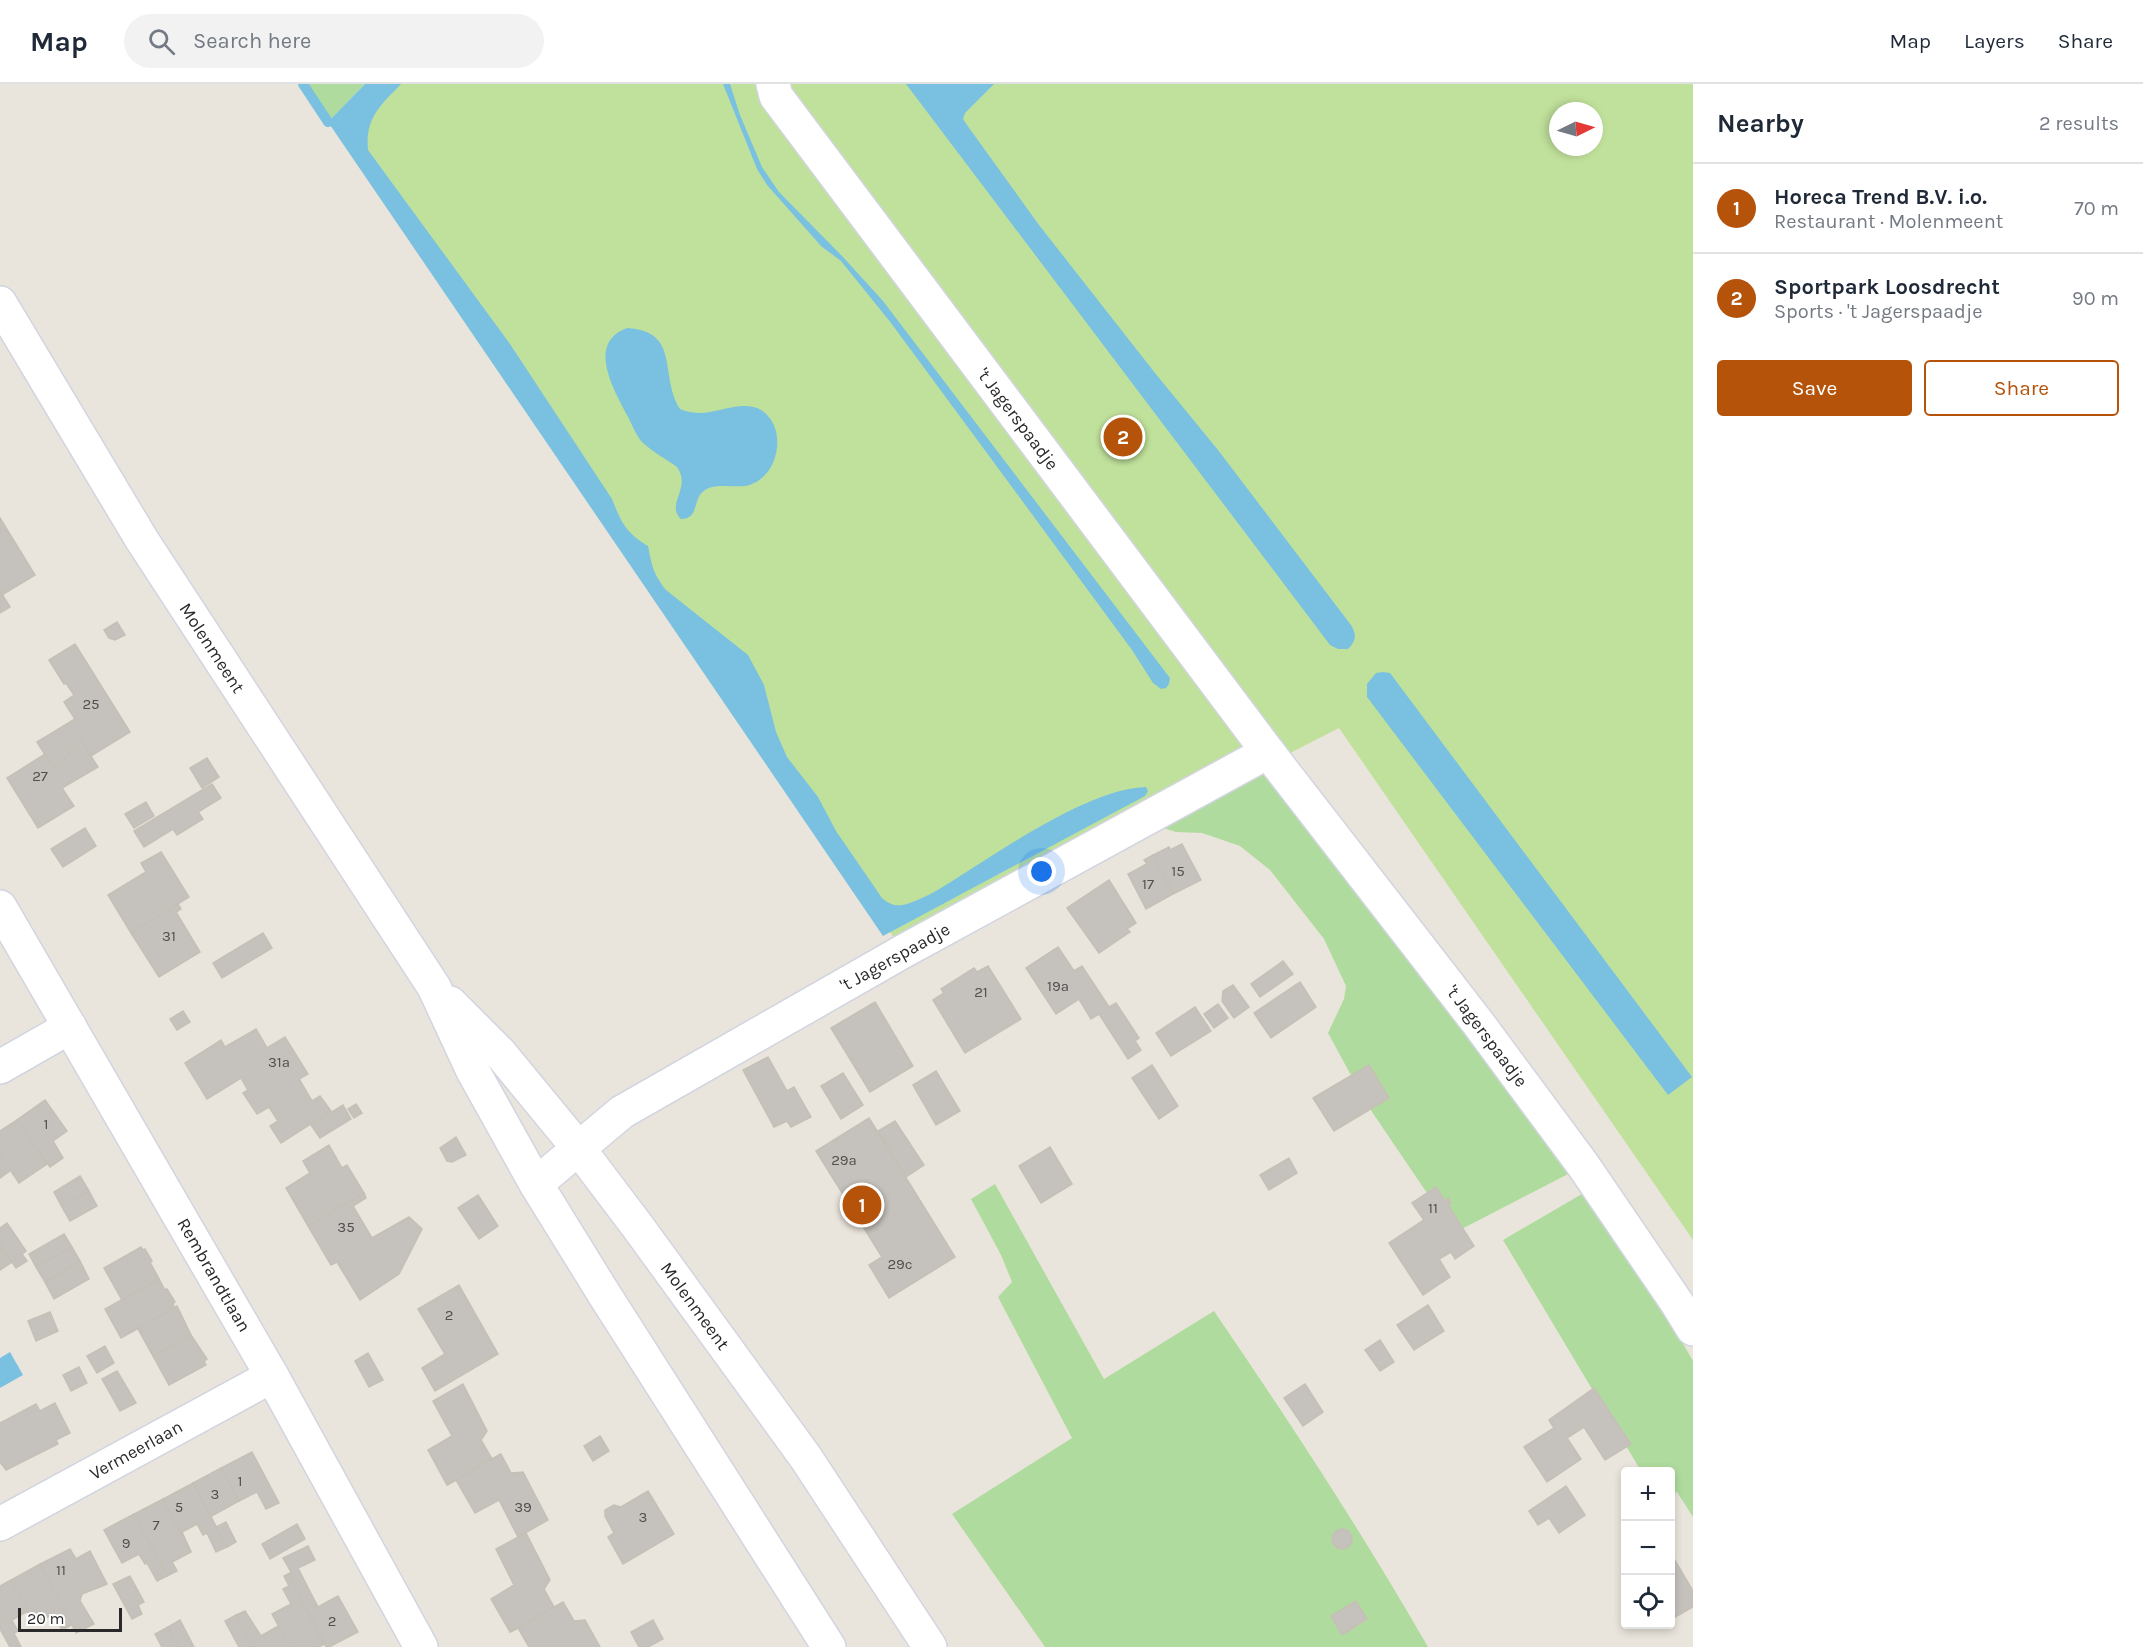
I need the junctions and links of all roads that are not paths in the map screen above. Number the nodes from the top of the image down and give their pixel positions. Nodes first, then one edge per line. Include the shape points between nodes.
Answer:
1 (773, 84) edge
2 (0, 303) edge
3 (1268, 752) junction
4 (0, 907) edge
5 (434, 987) junction
6 (70, 1027) junction
7 (0, 1067) edge
8 (579, 1149) junction
9 (536, 1184) junction
10 (1693, 1329) edge
11 (272, 1376) junction
12 (0, 1524) edge
13 (421, 1647) edge
14 (829, 1647) edge
15 (930, 1647) edge

1 - 3 street, 't Jagerspaadje via 776,96
2 - 5 street, Molenmeent via 142,540
3 - 8 street, 't Jagerspaadje via 902,952 622,1112
3 - 10 street, 't Jagerspaadje via 1576,1155
4 - 6 street, Rembrandtlaan
5 - 8 street, Molenmeent via 500,1053
5 - 9 street, Molenmeent via 473,1071
6 - 7 street
6 - 11 street, Rembrandtlaan
8 - 9 street, 't Jagerspaadje
8 - 15 street, Molenmeent via 806,1458
9 - 14 street, Molenmeent
11 - 12 street, Vermeerlaan
11 - 13 street, Rembrandtlaan

